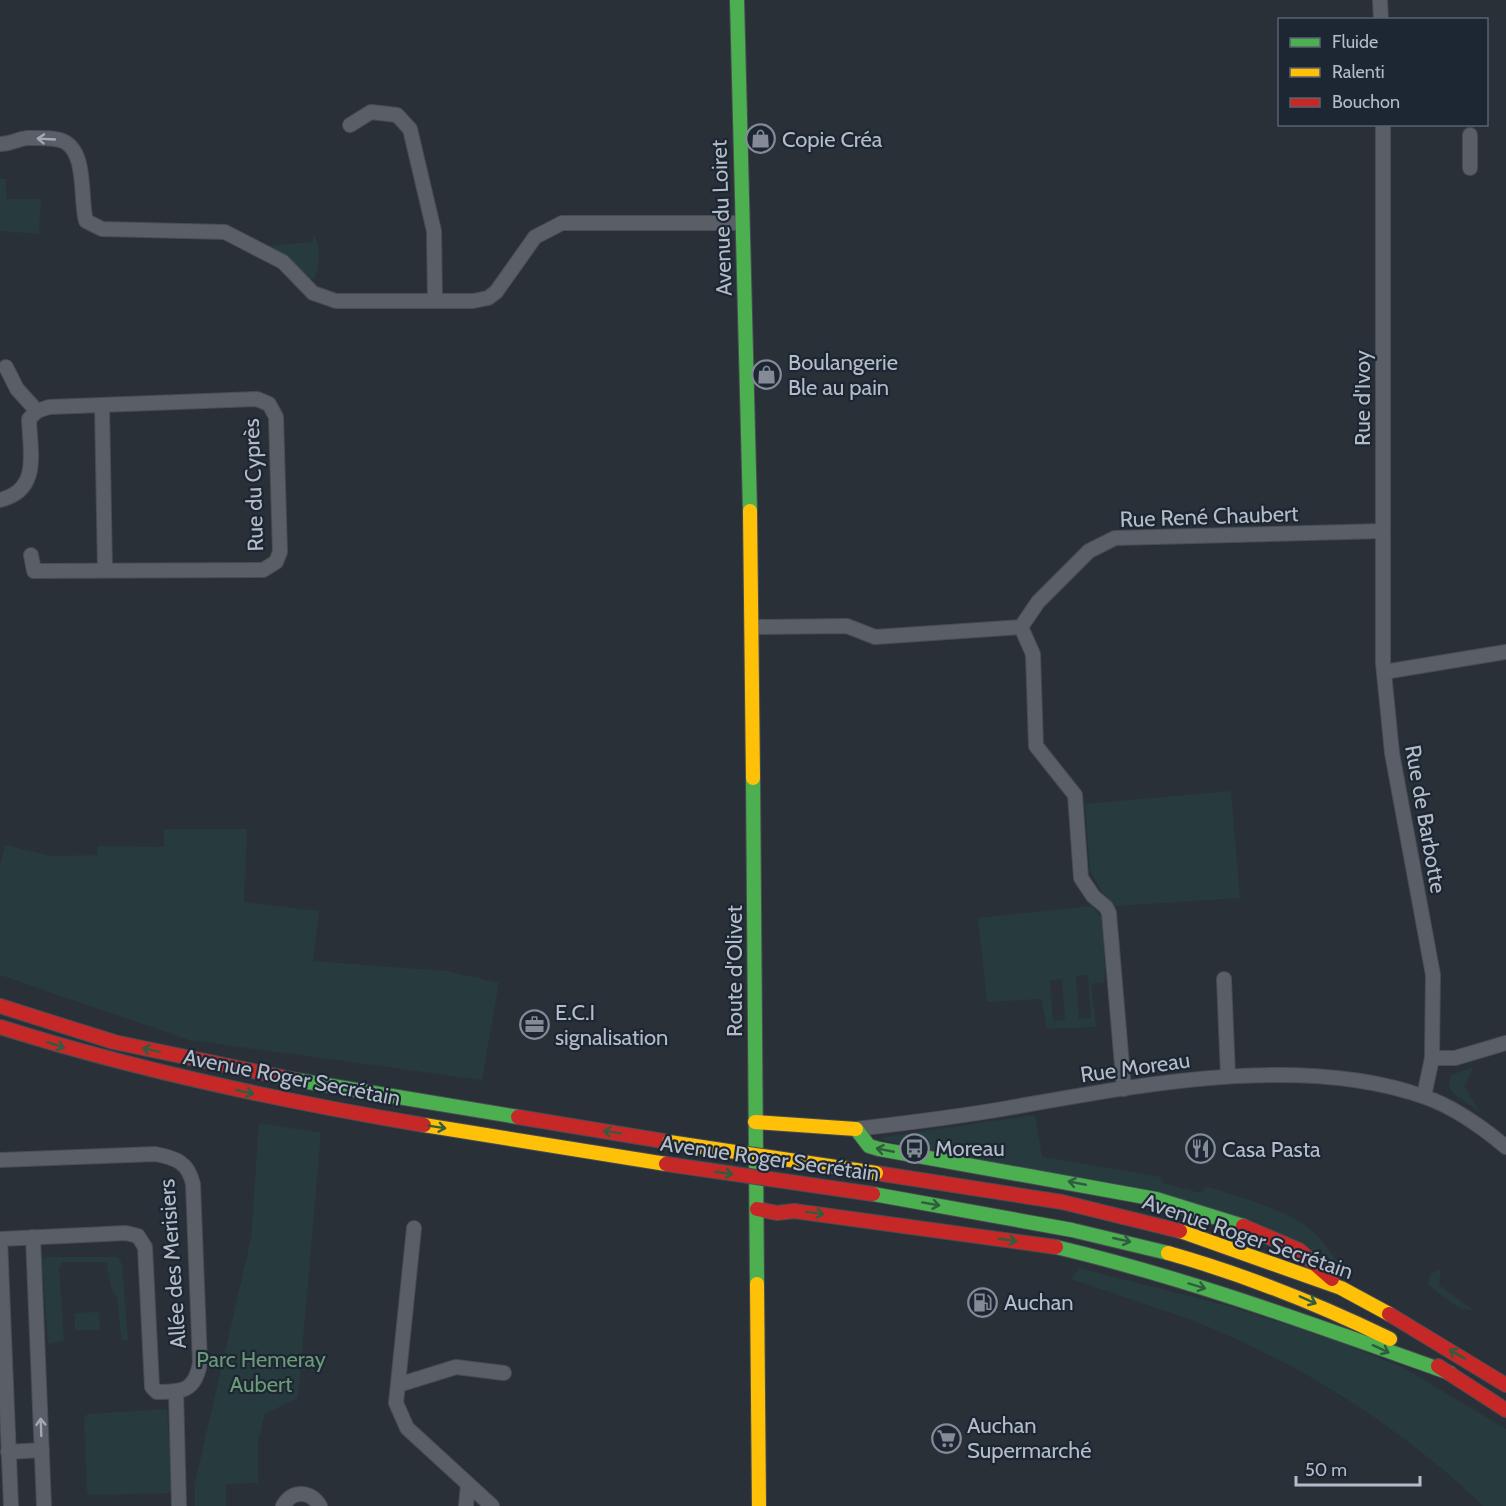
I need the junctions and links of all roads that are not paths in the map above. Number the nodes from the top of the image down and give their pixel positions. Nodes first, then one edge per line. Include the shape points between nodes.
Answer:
1 (737, 0) edge
2 (1380, 0) edge
3 (1381, 18) edge
4 (350, 125) dead end
5 (1383, 126) edge
6 (1470, 135) dead end
7 (0, 144) edge
8 (1470, 168) dead end
9 (742, 223) junction
10 (435, 301) junction
11 (6, 367) dead end
12 (102, 405) junction
13 (37, 411) junction
14 (744, 436) joint
15 (0, 500) edge
16 (1383, 531) junction
17 (32, 555) dead end
18 (105, 570) junction
19 (752, 627) junction
20 (1021, 627) junction
21 (1506, 652) edge
22 (1384, 672) junction
23 (1224, 979) dead end
24 (0, 1006) edge
25 (0, 1027) edge
26 (1506, 1043) edge
27 (1432, 1058) junction
28 (1228, 1076) junction
29 (1124, 1089) junction
30 (1424, 1096) junction
31 (755, 1122) junction
32 (855, 1129) junction
33 (1506, 1147) edge
34 (0, 1160) edge
35 (757, 1209) junction
36 (414, 1228) dead end
37 (33, 1237) junction
38 (0, 1239) edge
39 (1341, 1288) junction
40 (504, 1373) dead end
41 (1450, 1373) junction
42 (398, 1385) junction
43 (1506, 1385) edge
44 (176, 1392) junction
45 (1506, 1410) edge
46 (42, 1450) junction
47 (8, 1452) junction
48 (468, 1484) junction
49 (11, 1506) edge
50 (44, 1506) edge
51 (179, 1506) edge
52 (283, 1506) edge
53 (320, 1506) edge
54 (466, 1506) edge
55 (492, 1506) edge
56 (759, 1506) edge

1 - 9 main road, Avenue du Loiret
2 - 3 street
4 - 10 street via 371,112 397,115 410,129 434,231
5 - 16 street, Rue d'Ivoy
6 - 8 street
10 -> 7 street via 323,298 283,262 242,238 219,230 102,229 86,221 80,164 64,141 24,138
9 - 10 street via 562,224 535,237 488,298
9 - 14 main road, Avenue du Loiret
11 - 13 street via 17,389
12 - 13 street, Rue du Cyprès
12 - 18 street
12 - 18 street, Rue du Cyprès via 257,399 269,404 276,417 280,552 276,562 263,570
13 - 15 street via 29,419 30,478 17,493
14 - 19 main road, Route d'Olivet
16 - 20 street, Rue René Chaubert via 1115,538 1089,551 1038,602
16 - 22 street, Rue d'Ivoy
17 - 18 street, Rue du Cyprès via 34,571
19 - 20 street via 846,626 875,637
19 - 31 main road, Route d'Olivet
20 - 29 street via 1033,654 1036,746 1075,795 1081,878 1109,913
21 - 22 street
22 - 27 street, Rue de Barbotte via 1392,753 1433,975
23 - 28 street
39 -> 24 main road, Avenue Roger Secrétain, bridge via 1163,1225 1062,1202 307,1082 114,1042
25 -> 41 main road, Avenue Roger Secrétain, bridge via 78,1052 292,1103 873,1194 1054,1225 1157,1248 1265,1281 1365,1325
26 - 27 street via 1455,1058
27 - 30 street, Rue de Barbotte
28 - 29 street, Rue Moreau
28 - 30 street, Rue Moreau via 1331,1077
29 - 32 street, Rue Moreau
30 - 33 street, Rue Moreau via 1452,1109
31 - 32 main road, Rue Moreau
31 - 35 main road, Route d'Olivet
39 -> 32 main road via 1299,1250 1236,1223 1156,1199 879,1149 869,1146
34 - 44 street, Allée des Merisiers via 155,1154 185,1163 193,1184 200,1363 197,1379
35 -> 41 main road via 805,1212 1057,1247 1252,1303
35 - 56 main road, Route d'Olivet
36 - 42 street
37 - 38 street
37 - 44 street, Allée des Merisiers via 126,1233 142,1240 152,1387 157,1392
46 -> 37 street
38 - 47 street
43 -> 39 main road, Avenue Roger Secrétain
40 - 42 street via 456,1367
41 - 45 main road, Avenue Roger Secrétain
42 - 48 street via 396,1403 406,1428
44 - 51 street
46 - 47 street
46 - 50 street
47 - 49 street
48 - 54 street
48 - 55 street
52 - 53 street via 299,1493 312,1496

